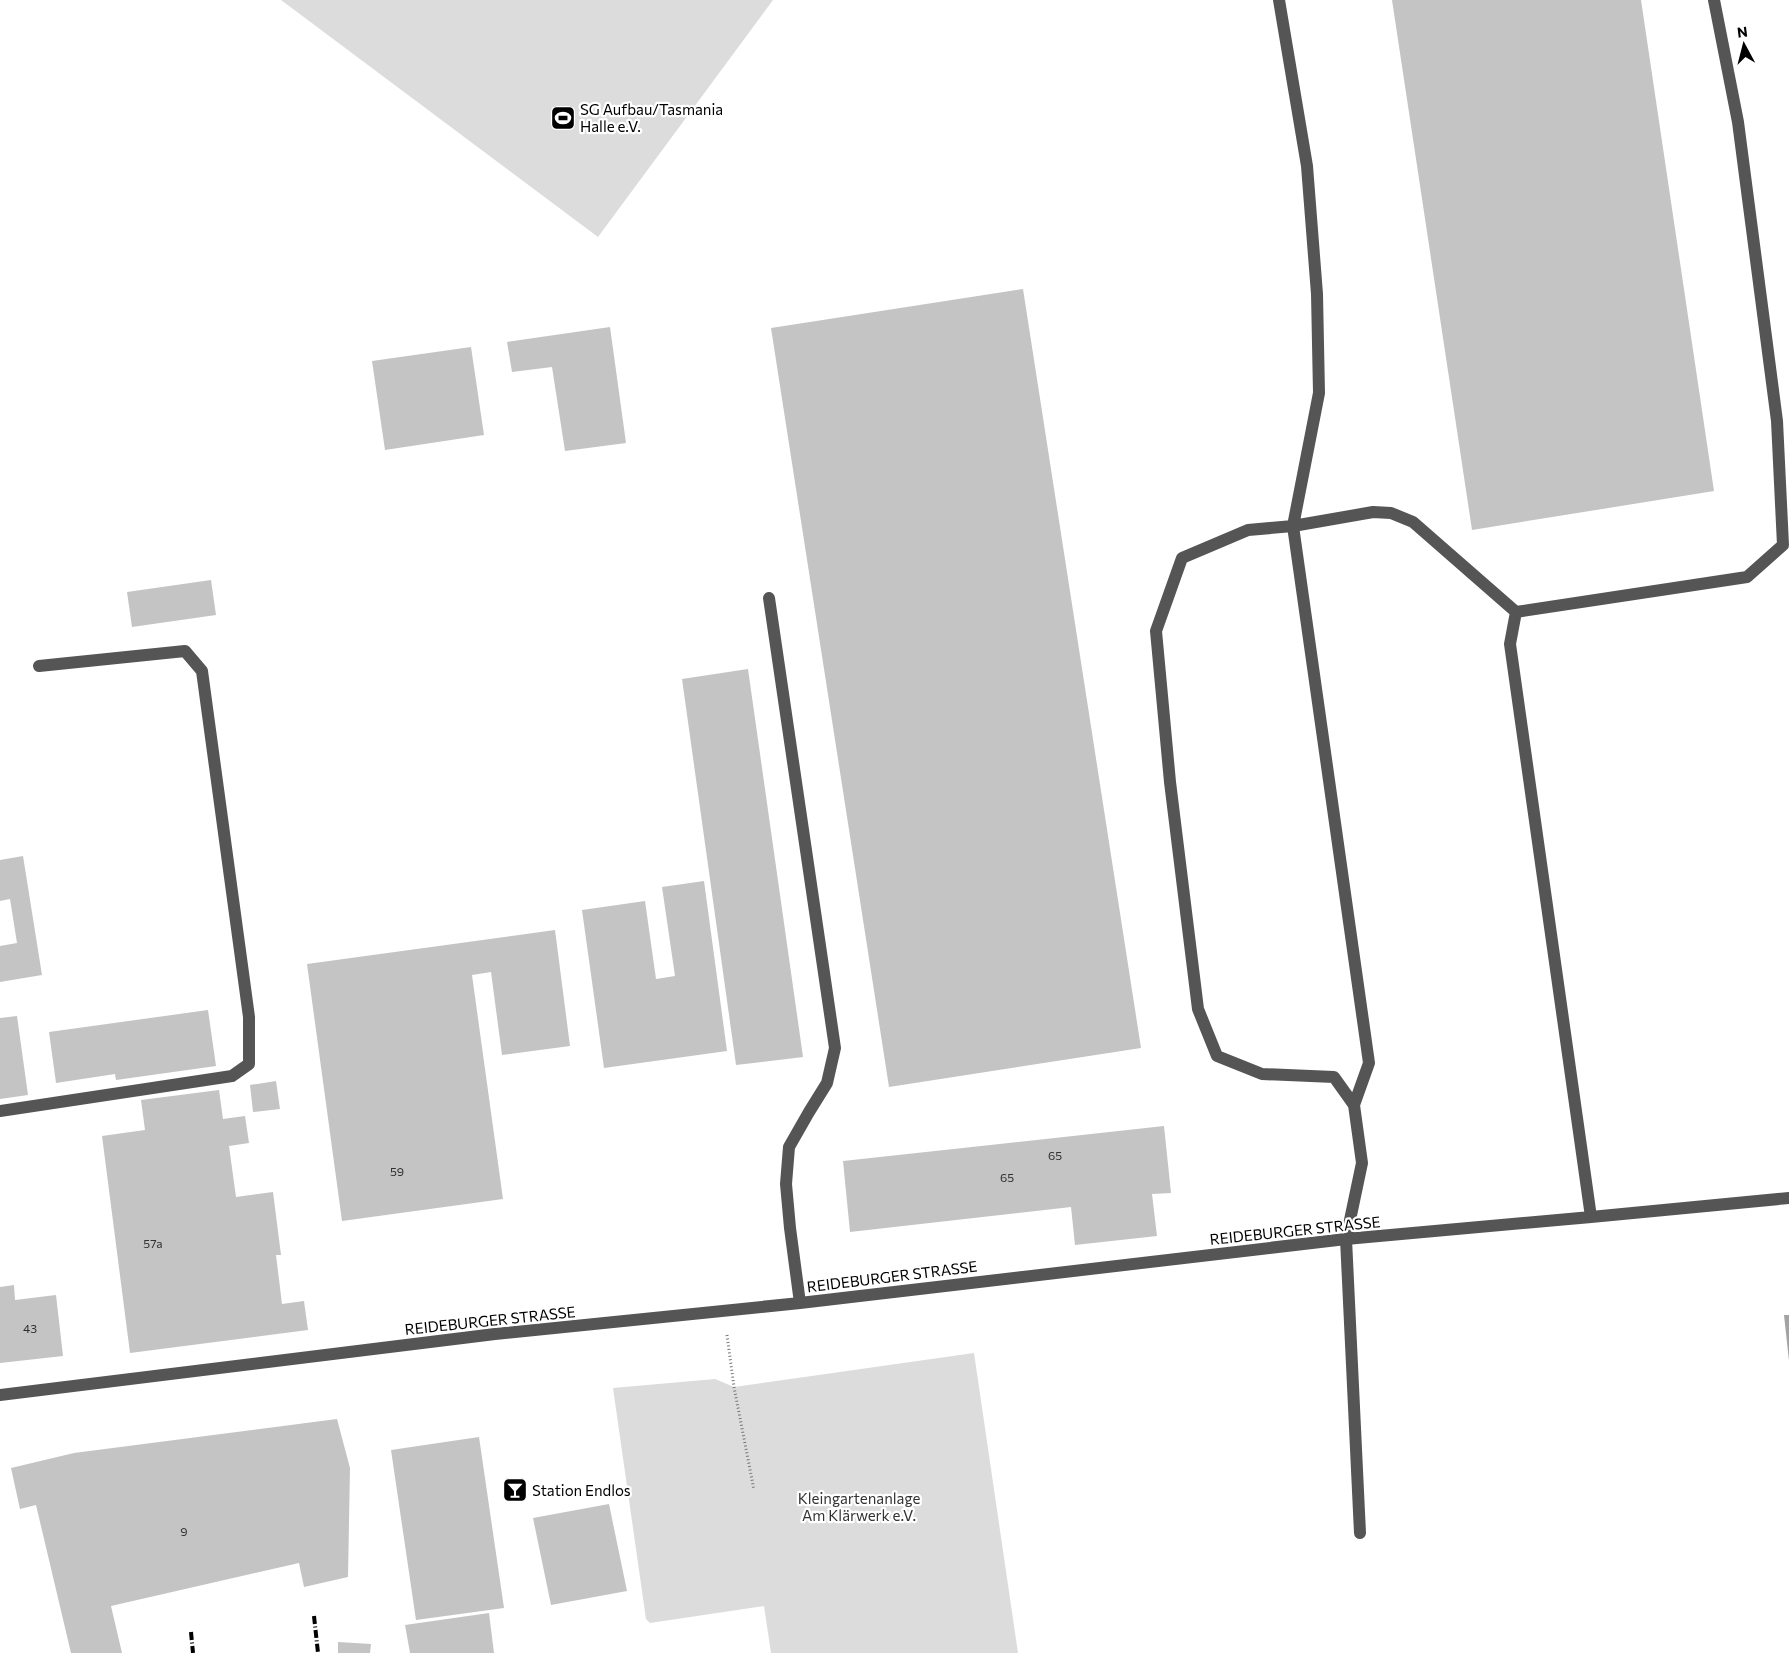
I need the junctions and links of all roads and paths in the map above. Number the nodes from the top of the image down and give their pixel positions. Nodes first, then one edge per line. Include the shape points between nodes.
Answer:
1 (1279, 0) edge
2 (1714, 0) edge
3 (1293, 526) junction
4 (769, 598) dead end
5 (1516, 612) junction
6 (39, 666) dead end
7 (1354, 1105) junction
8 (0, 1111) edge
9 (1789, 1198) edge
10 (1591, 1218) junction
11 (1346, 1239) junction
12 (800, 1304) junction
13 (725, 1312) junction
14 (0, 1394) edge
15 (754, 1490) dead end
16 (1360, 1533) dead end

1 - 3 street via 1307,166 1317,294 1319,393
2 - 5 street via 1738,122 1777,421 1783,545 1747,577
3 - 5 street via 1373,512 1390,513 1413,522
3 - 7 street via 1369,1063
3 - 7 street via 1248,530 1182,558 1156,631 1170,782 1198,1009 1217,1056 1262,1074 1334,1078
4 - 12 street via 835,1048 827,1083 789,1147 787,1193
5 - 10 street via 1510,644
6 - 8 street via 185,651 202,671 249,1017 249,1064 232,1076
7 - 11 street via 1362,1163
9 - 10 street, REIDEBURGER STRASSE
10 - 11 street, REIDEBURGER STRASSE
11 - 12 street, REIDEBURGER STRASSE
11 - 16 street
12 - 13 street, REIDEBURGER STRASSE
13 - 14 street, REIDEBURGER STRASSE via 495,1334
13 - 15 path via 734,1387

